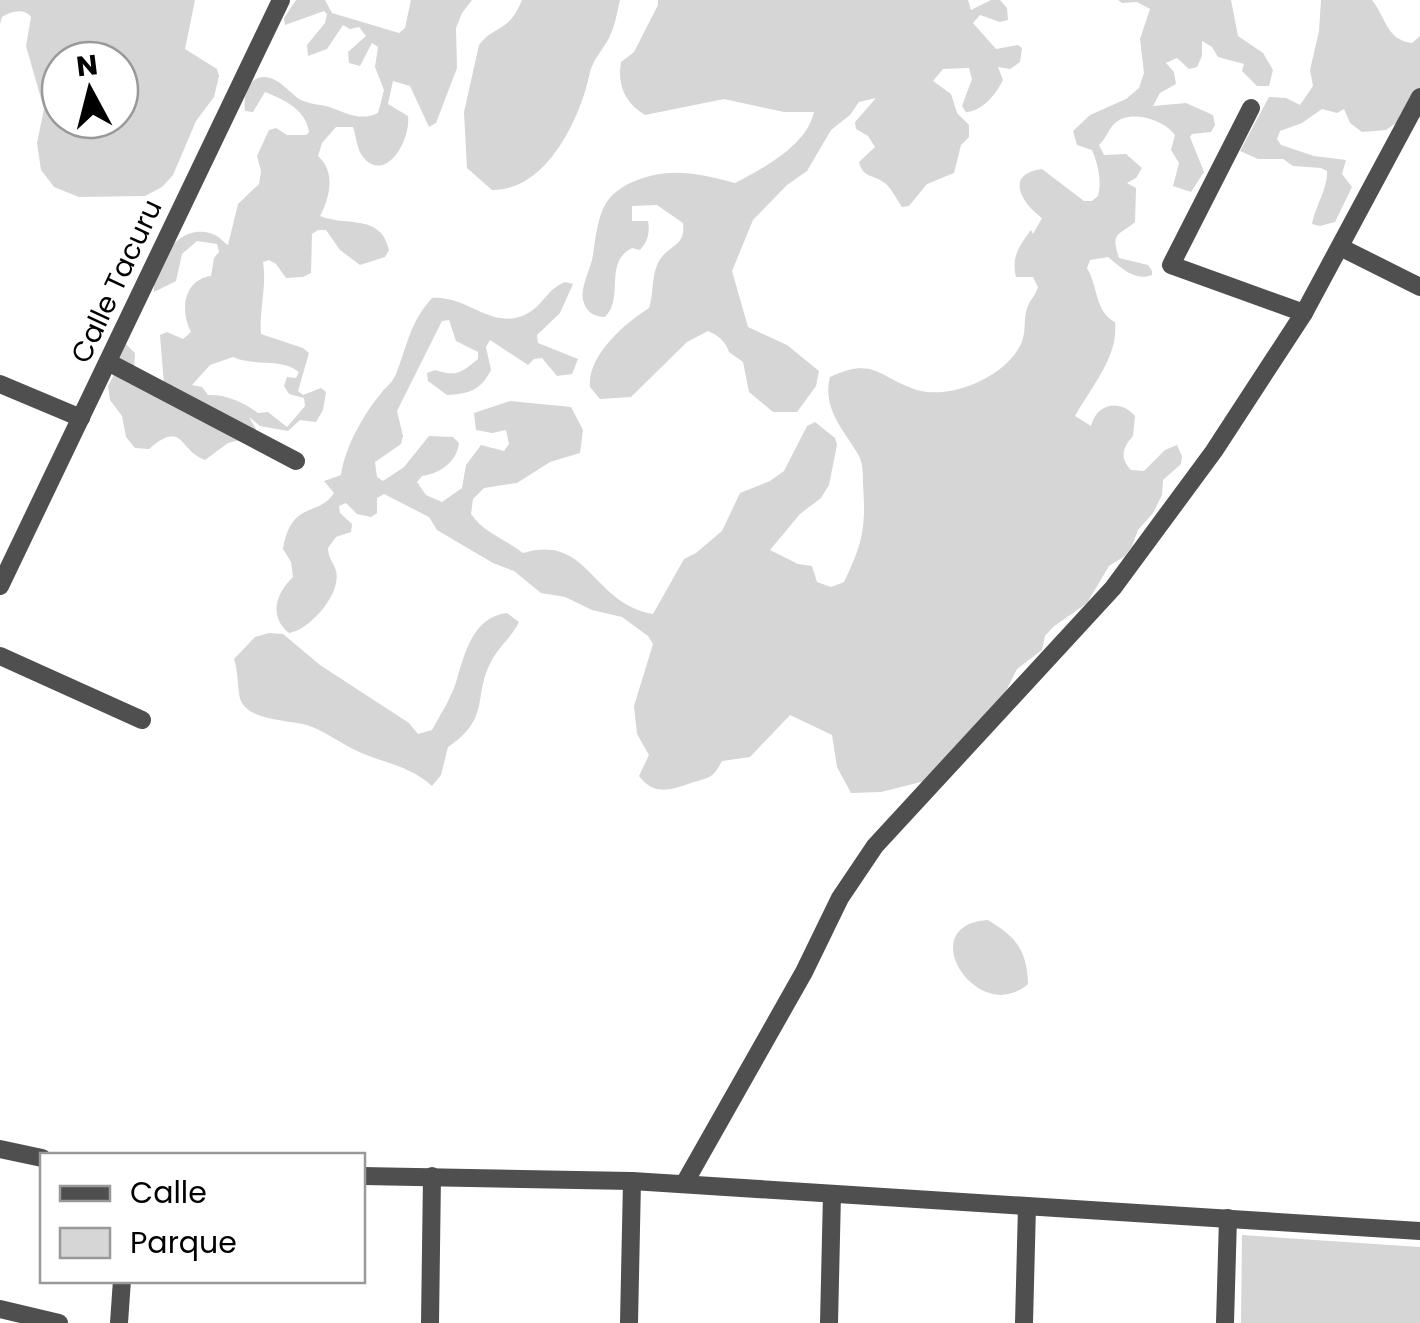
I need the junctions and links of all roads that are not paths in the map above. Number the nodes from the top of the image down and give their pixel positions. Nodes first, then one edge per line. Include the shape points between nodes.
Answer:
1 (281, 0) edge
2 (1420, 97) edge
3 (1251, 108) dead end
4 (1340, 247) junction
5 (1420, 287) edge
6 (1304, 313) junction
7 (108, 362) junction
8 (0, 384) edge
9 (81, 418) junction
10 (296, 461) dead end
11 (0, 586) edge
12 (0, 656) edge
13 (142, 720) dead end
14 (0, 1148) edge
15 (40, 1158) edge
16 (365, 1176) edge
17 (432, 1176) junction
18 (632, 1181) junction
19 (684, 1184) junction
20 (832, 1194) junction
21 (1027, 1206) junction
22 (1228, 1218) junction
23 (1420, 1231) edge
24 (122, 1283) edge
25 (0, 1309) edge
26 (59, 1323) edge
27 (119, 1323) edge
28 (430, 1323) edge
29 (629, 1323) edge
30 (829, 1323) edge
31 (1024, 1323) edge
32 (1225, 1323) edge

1 - 7 street, Calle Tacuru
2 - 4 street
3 - 6 street via 1171,264
4 - 5 street
4 - 6 street
6 - 19 street via 1113,588 875,846
7 - 9 street, Calle Tacuru
7 - 10 street
8 - 9 street
9 - 11 street, Calle Tacuru
12 - 13 street
14 - 15 street
16 - 17 street
17 - 18 street
17 - 28 street
18 - 19 street
18 - 29 street
19 - 20 street
20 - 21 street
20 - 30 street
21 - 22 street
21 - 31 street
22 - 23 street
22 - 32 street
24 - 27 street
25 - 26 street

